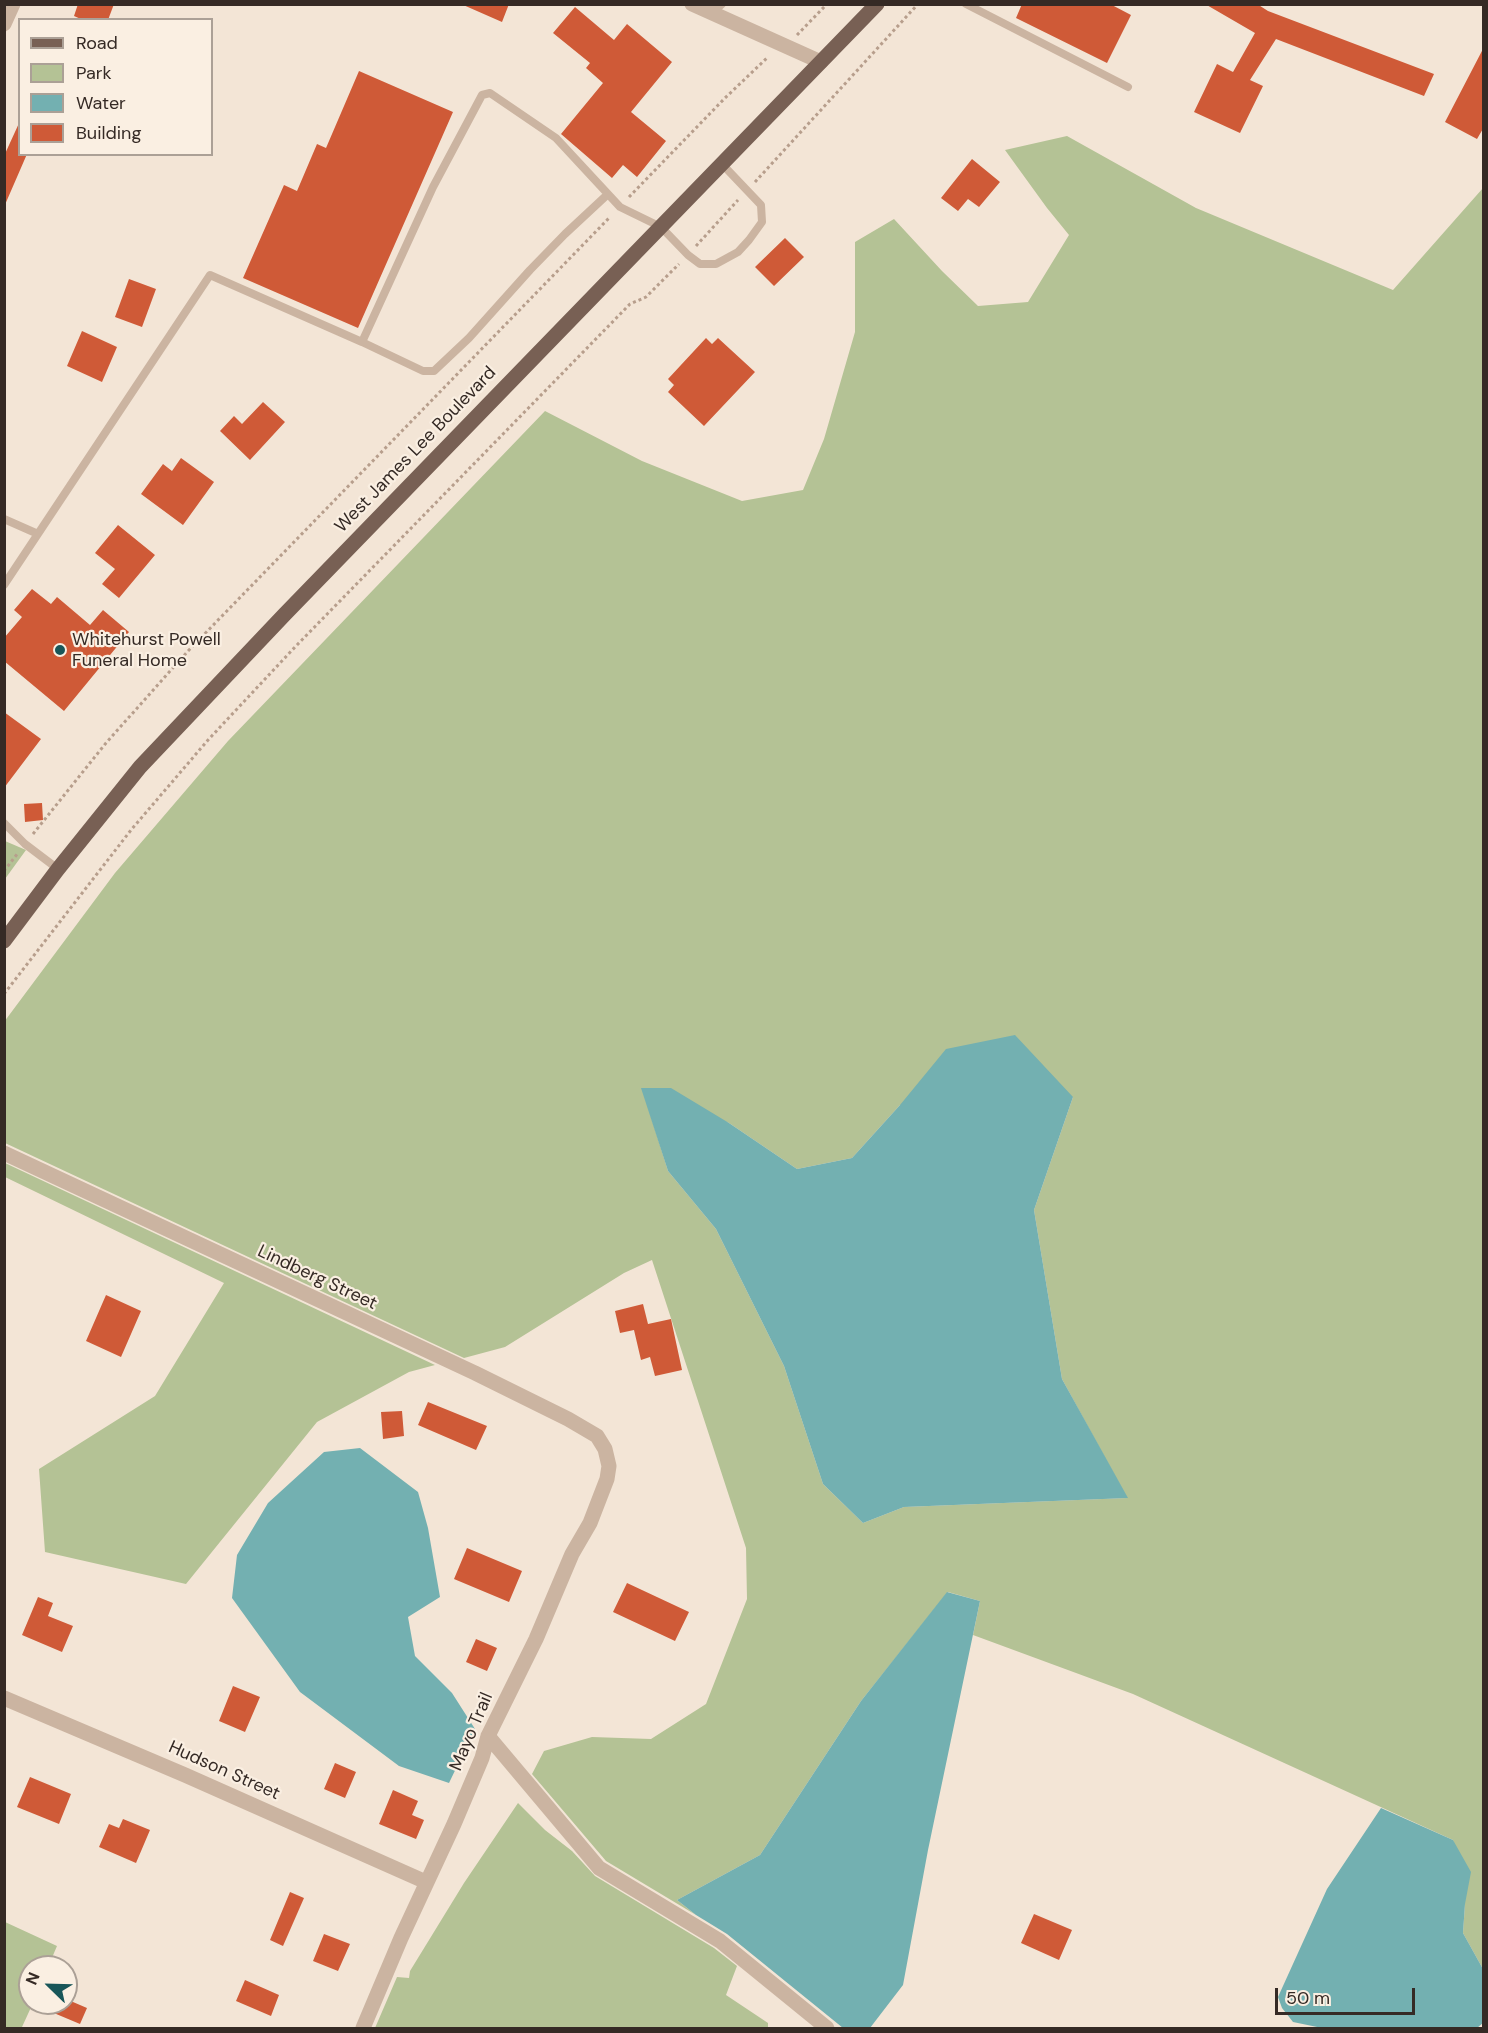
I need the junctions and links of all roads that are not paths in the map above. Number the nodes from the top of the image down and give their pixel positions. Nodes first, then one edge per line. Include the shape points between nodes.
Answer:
1 (14, 4) edge
2 (692, 4) edge
3 (877, 4) edge
4 (966, 4) edge
5 (717, 9) edge
6 (4, 24) edge
7 (821, 62) junction
8 (1128, 87) dead end
9 (722, 164) junction
10 (608, 194) junction
11 (661, 227) junction
12 (362, 342) junction
13 (4, 519) edge
14 (38, 534) junction
15 (4, 585) edge
16 (4, 823) edge
17 (58, 869) junction
18 (4, 941) edge
19 (4, 1153) edge
20 (605, 1449) joint
21 (4, 1698) edge
22 (488, 1736) junction
23 (426, 1882) junction
24 (363, 2028) edge
25 (827, 2028) edge

1 - 6 street
2 - 5 street
3 - 7 main road, West James Lee Boulevard
4 - 8 lane
5 - 7 street
7 - 9 main road, West James Lee Boulevard
9 - 11 main road, West James Lee Boulevard
9 - 11 lane via 761,205 762,222 738,252 716,264 700,264
10 - 11 lane via 620,207
10 - 12 lane via 434,371 423,371
10 - 12 lane via 556,138 490,93 482,95 433,188
11 - 17 main road, West James Lee Boulevard via 276,622 140,767
12 - 14 lane via 210,275
13 - 14 lane
14 - 15 lane
16 - 17 lane
17 - 18 main road, West James Lee Boulevard
19 - 20 street, Lindberg Street via 568,1419 597,1436
20 - 22 street, Mayo Trail via 607,1479 590,1522
21 - 23 street, Hudson Street
22 - 23 street, Mayo Trail via 454,1824
22 - 25 street via 599,1868 720,1941
23 - 24 street, Mayo Trail

